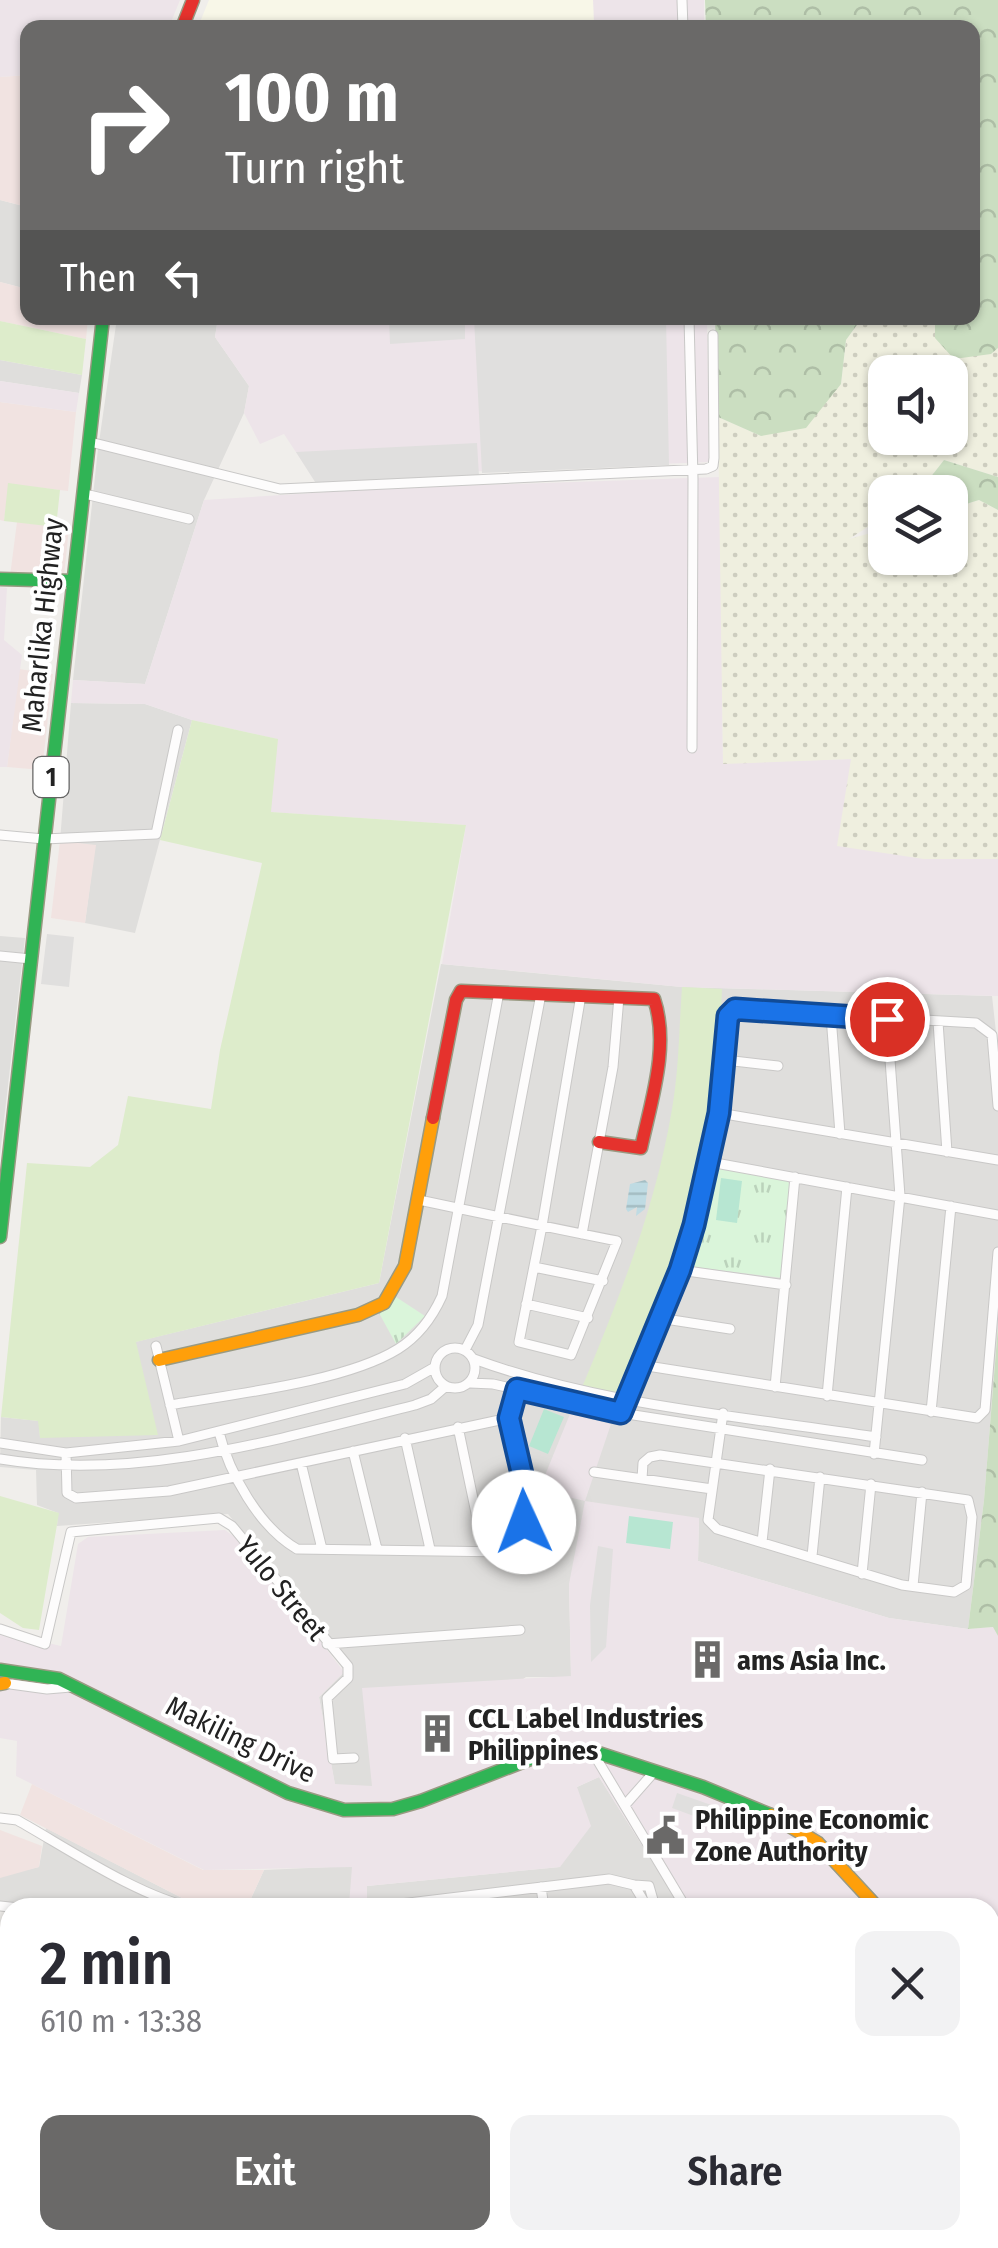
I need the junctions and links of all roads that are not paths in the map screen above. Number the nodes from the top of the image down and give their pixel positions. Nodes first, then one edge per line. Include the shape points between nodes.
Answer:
1 (103, 325) edge
2 (689, 325) edge
3 (713, 335) dead end
4 (88, 441) junction
5 (692, 469) junction
6 (82, 493) junction
7 (188, 519) dead end
8 (0, 579) edge
9 (73, 581) junction
10 (178, 730) dead end
11 (692, 748) dead end
12 (0, 835) edge
13 (44, 839) junction
14 (0, 956) edge
15 (31, 959) junction
16 (500, 992) junction
17 (541, 994) junction
18 (581, 995) junction
19 (619, 997) junction
20 (830, 1016) junction
21 (887, 1019) junction
22 (938, 1022) junction
23 (726, 1060) junction
24 (778, 1066) dead end
25 (998, 1106) edge
26 (719, 1113) junction
27 (840, 1134) junction
28 (599, 1142) junction
29 (894, 1143) junction
30 (946, 1152) junction
31 (998, 1160) edge
32 (710, 1162) junction
33 (795, 1177) junction
34 (848, 1187) junction
35 (900, 1196) junction
36 (419, 1200) junction
37 (951, 1206) junction
38 (459, 1209) junction
39 (998, 1214) edge
40 (499, 1217) junction
41 (542, 1226) junction
42 (582, 1234) junction
43 (0, 1238) edge
44 (998, 1252) edge
45 (534, 1267) junction
46 (680, 1270) junction
47 (603, 1281) junction
48 (786, 1285) junction
49 (526, 1304) junction
50 (588, 1318) junction
51 (659, 1318) junction
52 (730, 1329) dead end
53 (464, 1350) junction
54 (158, 1353) joint
55 (474, 1359) junction
56 (641, 1365) junction
57 (435, 1366) junction
58 (470, 1382) junction
59 (446, 1386) junction
60 (775, 1387) junction
61 (517, 1389) junction
62 (827, 1396) junction
63 (627, 1400) junction
64 (881, 1404) junction
65 (170, 1406) junction
66 (931, 1412) junction
67 (621, 1413) junction
68 (723, 1414) junction
69 (509, 1418) junction
70 (458, 1428) junction
71 (721, 1430) junction
72 (220, 1432) junction
73 (876, 1437) junction
74 (405, 1438) junction
75 (179, 1441) junction
76 (0, 1443) edge
77 (224, 1451) junction
78 (352, 1451) junction
79 (66, 1453) junction
80 (874, 1454) junction
81 (0, 1459) edge
82 (922, 1460) dead end
83 (716, 1462) junction
84 (301, 1463) junction
85 (65, 1466) junction
86 (770, 1469) junction
87 (594, 1472) dead end
88 (820, 1478) junction
89 (234, 1479) junction
90 (642, 1479) junction
91 (872, 1484) junction
92 (712, 1489) junction
93 (922, 1492) junction
94 (762, 1542) junction
95 (376, 1548) junction
96 (322, 1549) junction
97 (430, 1549) junction
98 (484, 1551) junction
99 (812, 1556) junction
100 (862, 1574) junction
101 (912, 1586) junction
102 (0, 1629) edge
103 (520, 1630) dead end
104 (327, 1644) junction
105 (1, 1680) edge
106 (592, 1751) junction
107 (354, 1758) dead end
108 (655, 1771) junction
109 (624, 1805) junction
110 (0, 1818) edge
111 (541, 1887) junction
112 (164, 1898) edge
113 (450, 1898) edge
114 (543, 1898) edge
115 (646, 1898) edge
116 (680, 1898) edge
117 (869, 1898) edge

1 - 4 main road, Maharlika Highway / 1
2 - 5 street
3 - 5 street via 713,466
4 - 5 street via 280,489
4 - 6 main road, Maharlika Highway / 1
5 - 11 street
6 - 7 street
6 - 9 main road, Maharlika Highway / 1
8 - 9 main road
9 - 13 main road, Maharlika Highway / 1
10 - 13 street via 156,834
12 - 13 street
13 - 15 main road, Maharlika Highway / 1
14 - 15 street
15 - 43 main road, Maharlika Highway / 1
16 - 17 main road
16 - 36 main road via 461,991 456,1000
16 - 38 street
17 - 18 main road
17 - 40 street
18 - 19 main road
18 - 41 street
19 - 28 street
19 - 28 main road via 654,999 661,1010 656,1078 640,1148
20 - 21 street
20 - 23 street via 735,1009 728,1016
20 - 27 street
21 - 22 street
21 - 29 street
22 - 25 street via 976,1022 992,1035
22 - 30 street
23 - 24 street
23 - 26 street
26 - 27 street
26 - 32 street
27 - 29 street
28 - 42 street
29 - 30 street
29 - 35 street
30 - 31 street
32 - 33 street
32 - 46 street
33 - 34 street
33 - 48 street
34 - 35 street
34 - 62 street
35 - 37 street
35 - 64 street
36 - 38 street
36 - 54 main road via 405,1266 384,1303 358,1315
37 - 39 street
37 - 66 street
38 - 40 street
38 - 65 street via 442,1296 414,1338 366,1365
40 - 41 street
40 - 53 street via 478,1324
41 - 42 street
41 - 45 street
42 - 47 street via 617,1241
44 - 66 street via 985,1410 977,1418
45 - 47 street
45 - 49 street
46 - 48 street
46 - 51 street
47 - 50 street
48 - 60 street
49 - 50 street
49 - 50 street via 519,1342 571,1355
51 - 52 street
51 - 56 street
53 - 55 street
53 - 57 street via 440,1354
54 - 65 street
55 - 58 street
55 - 63 street
56 - 60 street
56 - 63 street
57 - 59 street
57 - 72 street via 405,1384
58 - 59 street
58 - 61 street
59 - 77 street via 414,1405
60 - 62 street
61 - 67 street
61 - 69 street
62 - 64 street
63 - 67 street
63 - 68 street
64 - 66 street
64 - 73 street
65 - 75 street
67 - 71 street
68 - 71 street
68 - 73 street
69 - 70 street
69 - 98 street via 528,1500 515,1550
70 - 74 street
70 - 98 street
71 - 80 street
71 - 83 street
72 - 75 street
72 - 77 street
73 - 80 street
74 - 78 street
74 - 97 street
75 - 79 street
76 - 79 street
77 - 85 street
77 - 89 street
78 - 84 street
78 - 95 street
79 - 85 street
80 - 82 street
81 - 85 street
83 - 86 street
83 - 90 street via 650,1457
83 - 92 street
84 - 89 street
84 - 96 street
85 - 89 street via 67,1493 76,1498
86 - 88 street
86 - 94 street
87 - 90 street
88 - 91 street
88 - 99 street
89 - 96 street via 283,1541 297,1549
90 - 92 street
91 - 93 street
91 - 100 street
92 - 94 street via 708,1520 716,1529
93 - 101 street
93 - 101 street via 971,1505 966,1585 954,1592
94 - 99 street
95 - 96 street
95 - 97 street
97 - 98 street
99 - 100 street
100 - 101 street
102 - 104 street, Yulo Street via 45,1644 71,1532 219,1518
103 - 104 street
104 - 107 street, Yulo Street via 348,1666 348,1678 327,1698 333,1759
105 - 106 main road, Makiling Drive via 58,1679 288,1793 360,1812 416,1803 525,1759
106 - 108 main road, Makiling Drive
106 - 109 street
108 - 109 street
108 - 117 main road, Makiling Drive via 808,1836
109 - 116 street
110 - 112 street via 16,1820
111 - 113 street
111 - 114 street
111 - 115 street via 608,1879 634,1885

